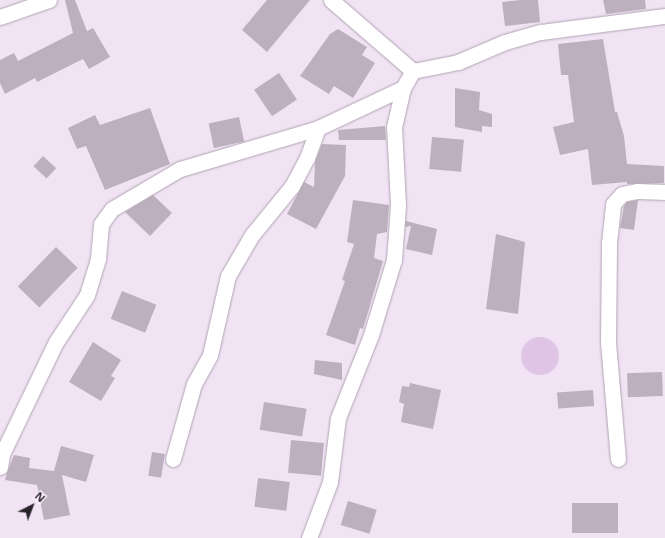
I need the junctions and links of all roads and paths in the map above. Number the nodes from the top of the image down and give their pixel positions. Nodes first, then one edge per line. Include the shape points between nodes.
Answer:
1 (48, 0) edge
2 (331, 0) edge
3 (665, 16) edge
4 (0, 17) edge
5 (413, 71) junction
6 (403, 88) junction
7 (318, 128) junction
8 (665, 192) edge
9 (173, 459) dead end
10 (618, 460) dead end
11 (0, 467) edge
12 (309, 538) edge

1 - 4 street
2 - 5 street
3 - 5 street via 541,32 505,42 458,62
5 - 6 street
6 - 7 street
6 - 12 street via 394,127 398,205 394,260 371,335 338,418 330,482
7 - 9 street via 307,158 292,186 252,235 228,276 210,354 194,384
7 - 11 street via 180,169 112,210 101,224 98,259 88,295 56,342 2,454
8 - 10 street via 638,191 622,194 614,204 609,243 608,342

